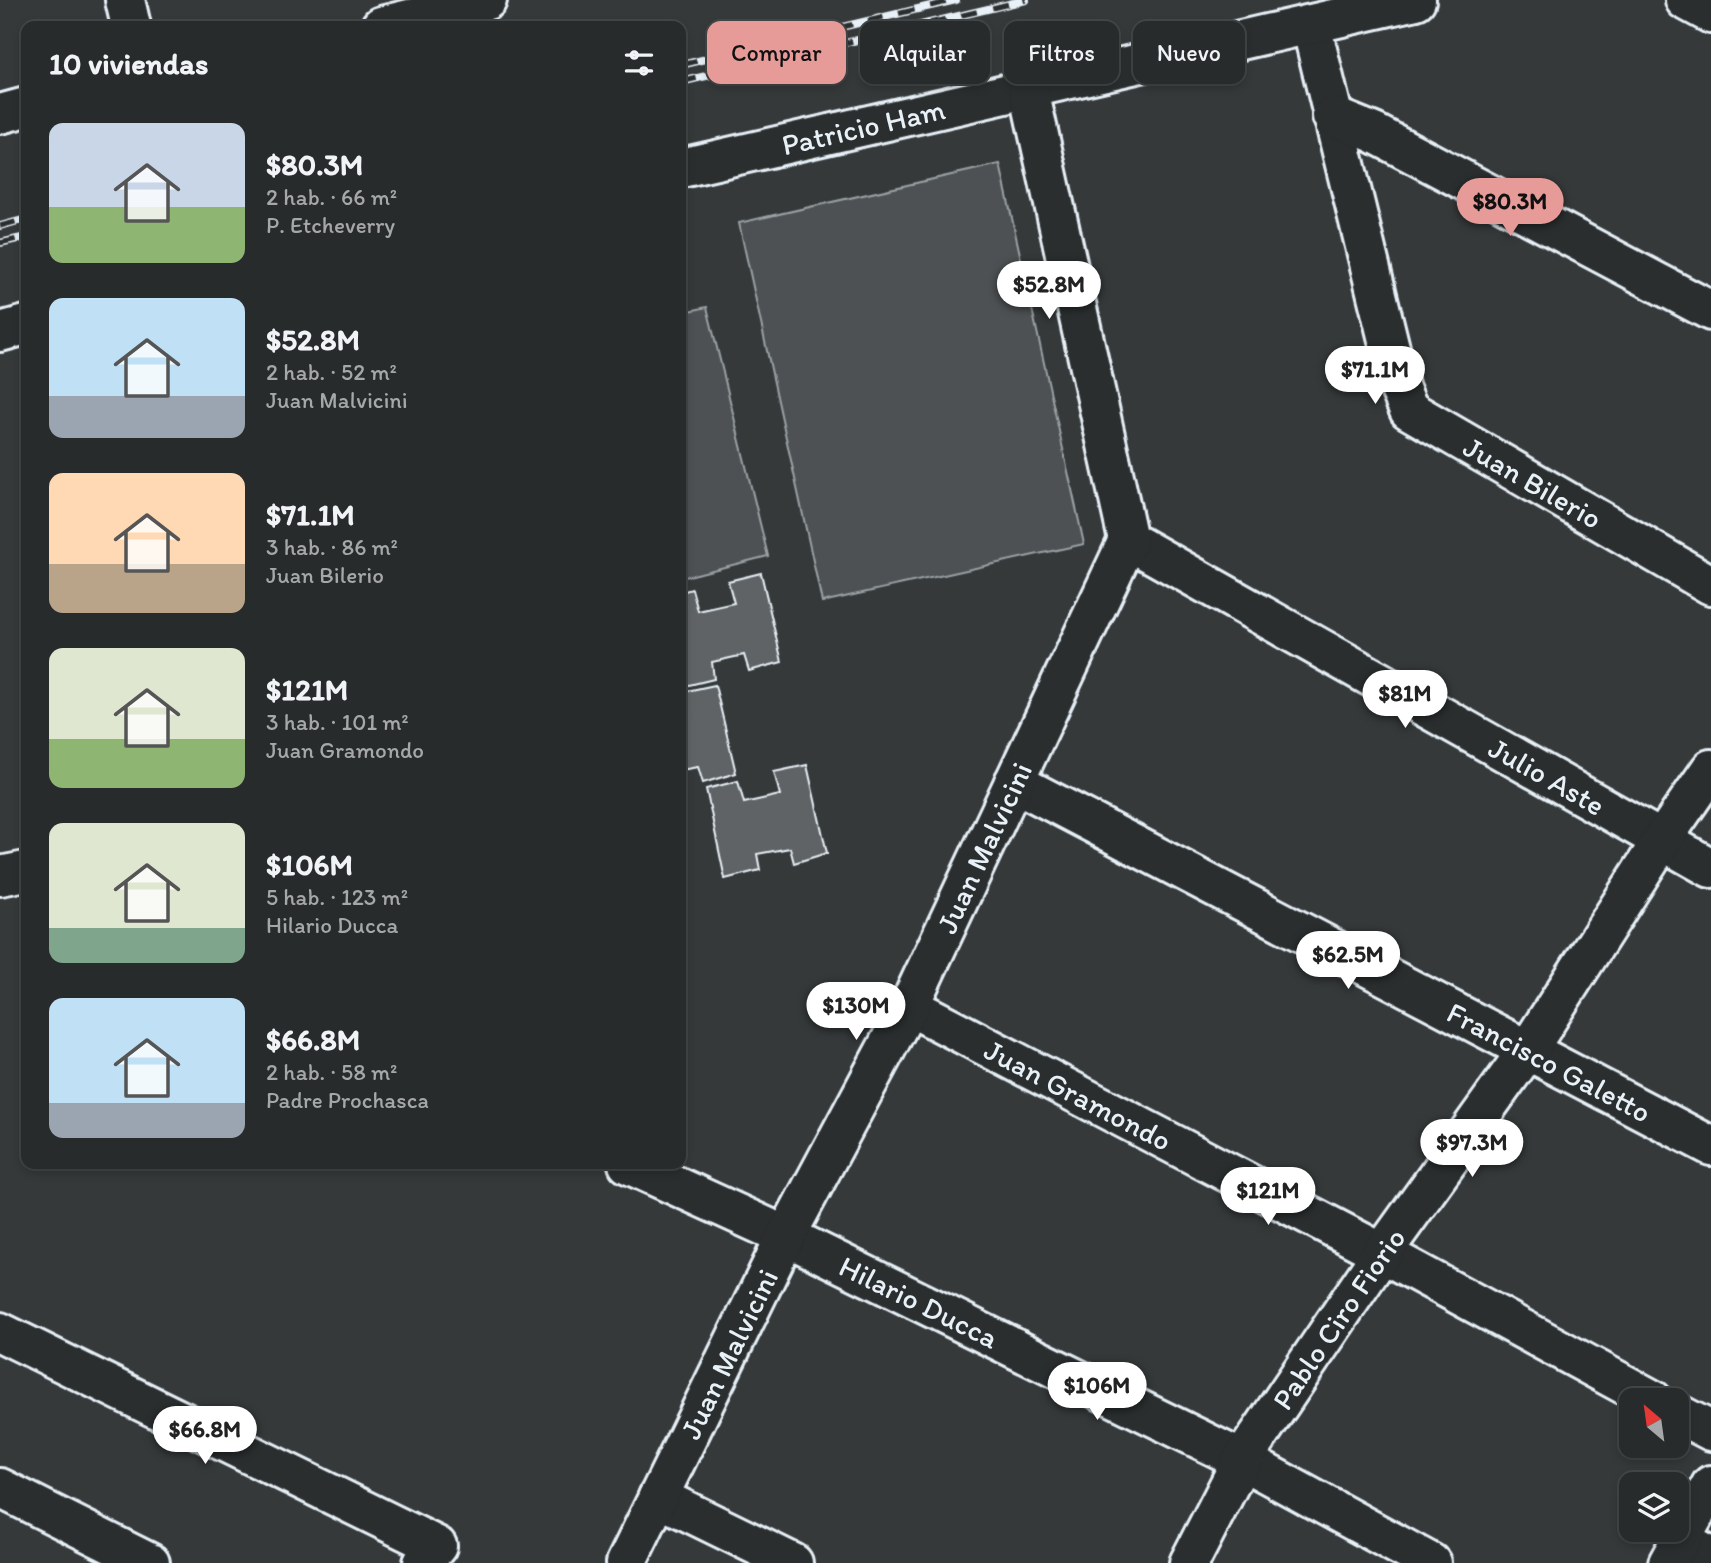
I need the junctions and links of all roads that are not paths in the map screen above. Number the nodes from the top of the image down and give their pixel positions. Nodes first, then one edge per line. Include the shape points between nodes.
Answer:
1 (125, 0) edge
2 (487, 0) edge
3 (1416, 0) edge
4 (1685, 0) edge
5 (1711, 14) edge
6 (130, 21) edge
7 (401, 21) edge
8 (1311, 25) junction
9 (1029, 90) junction
10 (21, 108) edge
11 (0, 114) edge
12 (1332, 116) junction
13 (686, 167) edge
14 (1711, 311) edge
15 (21, 326) edge
16 (0, 332) edge
17 (1128, 540) junction
18 (1711, 585) edge
19 (1711, 769) edge
20 (1014, 782) junction
21 (1662, 840) junction
22 (1711, 868) edge
23 (21, 872) edge
24 (0, 876) edge
25 (909, 1006) junction
26 (1527, 1051) junction
27 (1711, 1146) edge
28 (641, 1169) edge
29 (786, 1236) junction
30 (1382, 1253) junction
31 (0, 1332) edge
32 (1631, 1388) edge
33 (1689, 1420) edge
34 (1711, 1431) edge
35 (1242, 1461) junction
36 (1711, 1485) edge
37 (0, 1488) edge
38 (658, 1497) junction
39 (1687, 1553) edge
40 (430, 1555) edge
41 (150, 1563) edge
42 (626, 1563) edge
43 (793, 1563) edge
44 (1189, 1563) edge
45 (1431, 1563) edge

1 - 6 street
2 - 7 street
3 - 8 street, Patricio Ham
4 - 5 street
8 - 9 street, Patricio Ham
8 - 12 street, Juan Bilerio
9 - 13 street, Patricio Ham
9 - 17 street
10 - 11 street
12 - 14 street via 1374,133
12 - 18 street, Juan Bilerio via 1409,410
15 - 16 street
17 - 20 street, Juan Malvicini
17 - 21 street, Julio Aste
19 - 21 street, Pablo Ciro Fiorio
20 - 25 street, Juan Malvicini
20 - 26 street, Francisco Galetto
21 - 22 street, Julio Aste
21 - 26 street, Pablo Ciro Fiorio
23 - 24 street
25 - 29 street, Juan Malvicini
25 - 30 street, Juan Gramondo
26 - 27 street, Francisco Galetto
26 - 30 street, Pablo Ciro Fiorio
28 - 29 street, Hilario Ducca
29 - 35 street, Hilario Ducca
29 - 38 street, Juan Malvicini
30 - 32 street, Juan Gramondo
30 - 35 street, Pablo Ciro Fiorio
31 - 40 street
33 - 34 street
35 - 44 street, Pablo Ciro Fiorio
35 - 45 street, Hilario Ducca
36 - 39 street
37 - 41 street
38 - 42 street, Juan Malvicini
38 - 43 street

